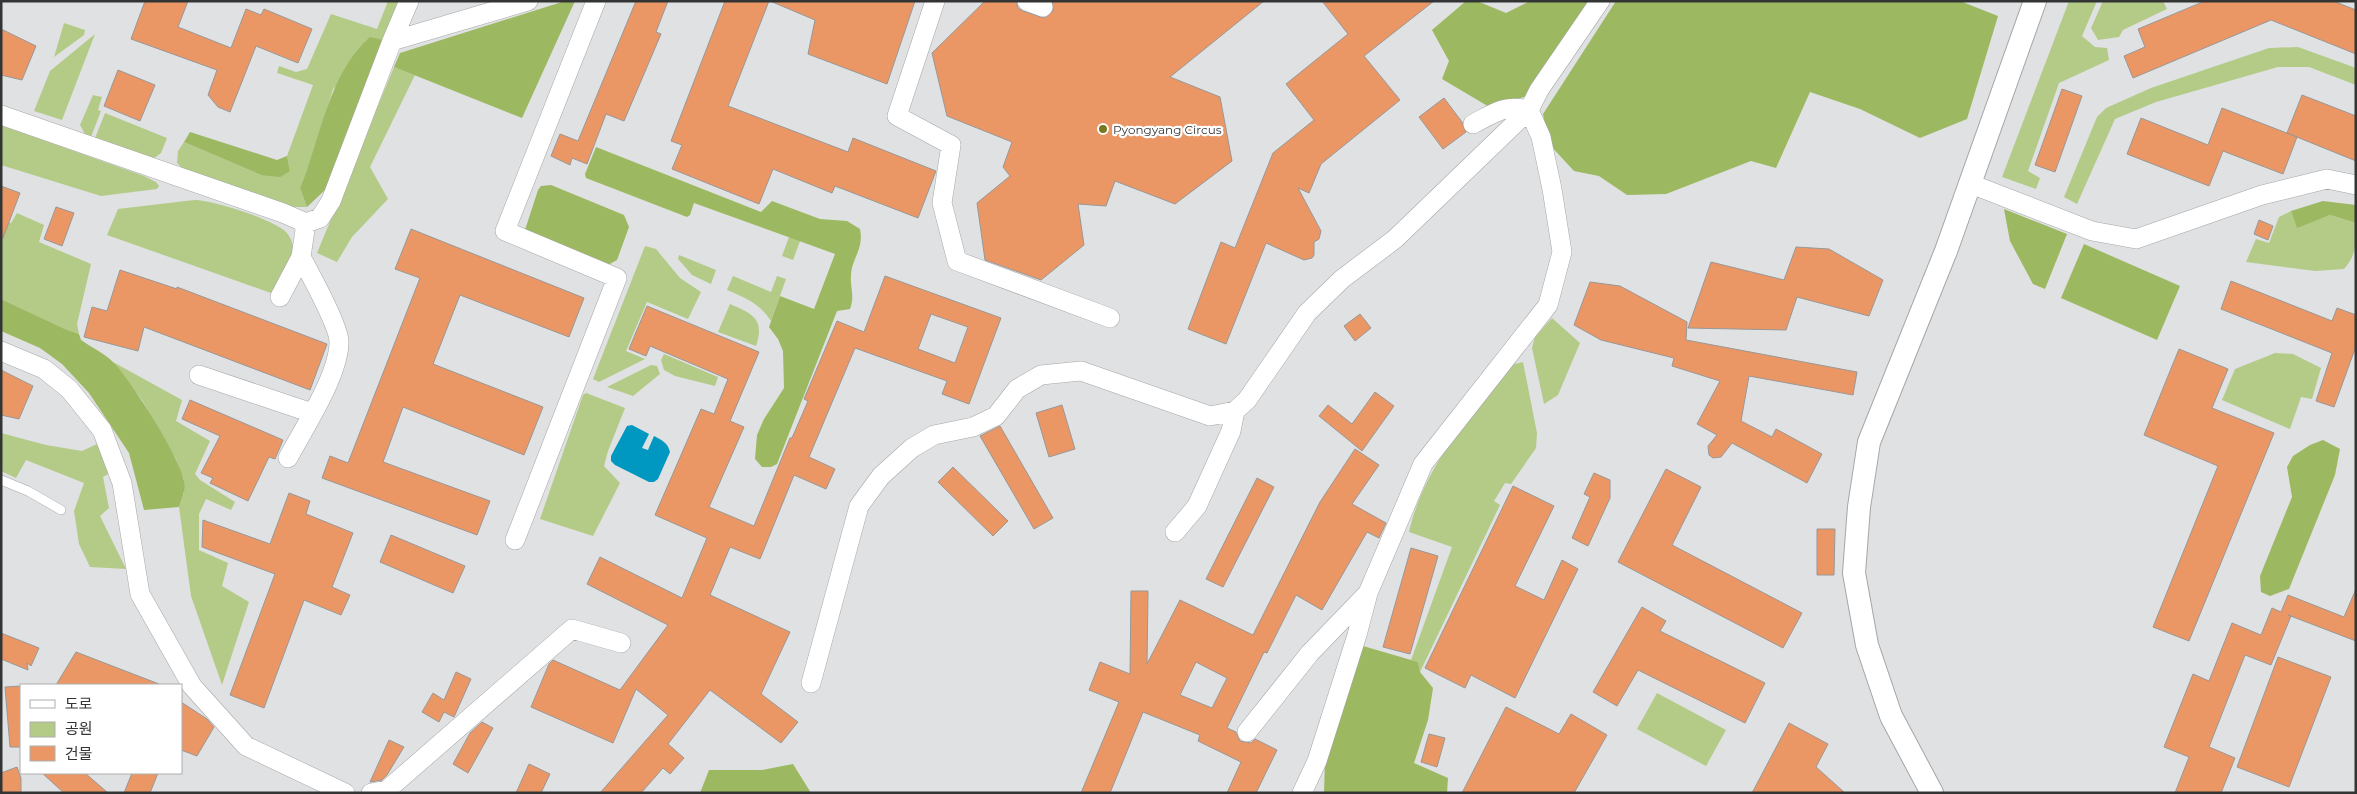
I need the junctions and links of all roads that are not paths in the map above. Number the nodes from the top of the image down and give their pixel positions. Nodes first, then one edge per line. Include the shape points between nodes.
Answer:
1 (409, 1) edge
2 (528, 1) edge
3 (596, 1) edge
4 (935, 1) edge
5 (1600, 1) edge
6 (2036, 1) edge
7 (392, 41) junction
8 (1529, 110) junction
9 (1, 115) edge
10 (1473, 124) dead end
11 (1971, 184) junction
12 (2356, 185) edge
13 (306, 223) junction
14 (301, 257) junction
15 (280, 297) dead end
16 (1110, 318) dead end
17 (1, 351) edge
18 (199, 374) dead end
19 (1235, 411) junction
20 (312, 412) junction
21 (288, 458) dead end
22 (1, 480) edge
23 (61, 510) dead end
24 (1175, 532) dead end
25 (516, 540) dead end
26 (1368, 593) junction
27 (621, 643) dead end
28 (811, 683) dead end
29 (1247, 732) dead end
30 (345, 793) edge
31 (371, 793) edge
32 (1302, 793) edge
33 (1932, 793) edge

1 - 7 street
2 - 7 street
3 - 25 street via 505,231 617,278
4 - 16 street via 897,116 951,145 942,203 956,261
5 - 8 street
6 - 11 street
7 - 13 street via 331,201 320,218
8 - 10 street via 1514,106 1496,111
8 - 19 street via 1395,239 1342,279 1307,313 1247,400
8 - 26 street via 1541,137 1562,252 1548,305 1424,464
9 - 13 street
11 - 12 street via 2092,231 2136,239 2262,195 2327,179
11 - 33 street via 1869,442 1859,507 1854,573 1867,645 1891,716
13 - 14 street
14 - 15 street
14 - 20 street via 339,340 334,369
17 - 30 street via 44,369 69,389 102,430 122,483 140,594 192,686 246,746
18 - 20 street
19 - 24 street via 1231,431 1197,506
19 - 28 street via 1210,416 1081,371 1041,374 1018,389 996,416 973,427 934,435 912,448 881,476 859,506
20 - 21 street
22 - 23 lane
26 - 29 street via 1310,653
26 - 32 street via 1316,761
27 - 31 street via 572,630 387,790

